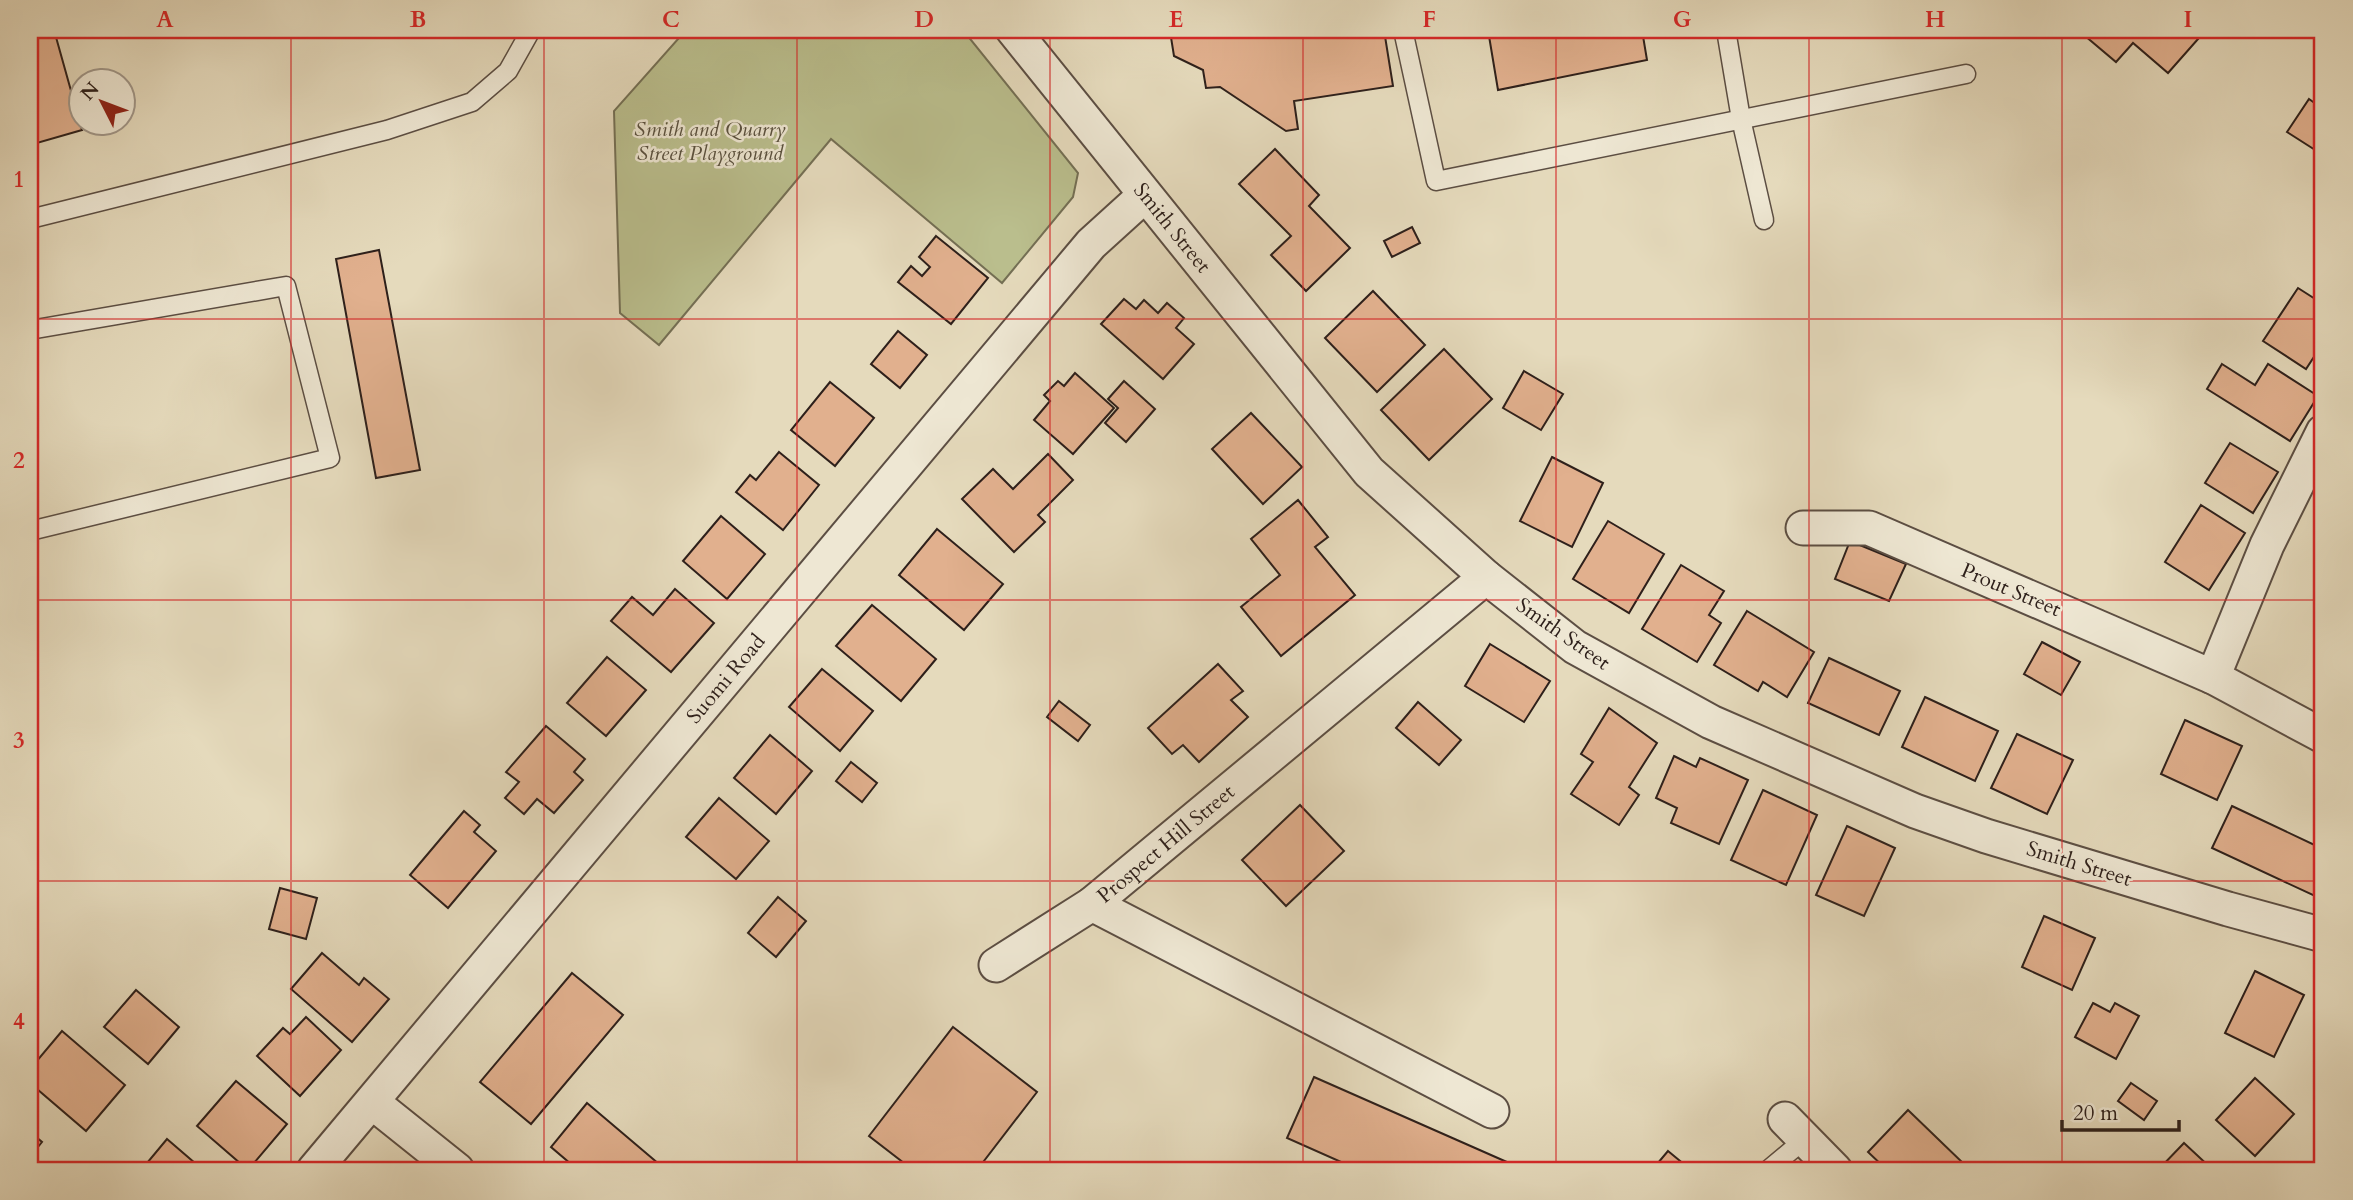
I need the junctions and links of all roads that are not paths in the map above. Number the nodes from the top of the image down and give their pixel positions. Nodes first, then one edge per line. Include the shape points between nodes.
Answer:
1 (531, 30) edge
2 (1013, 30) edge
3 (1403, 30) edge
4 (1727, 30) edge
5 (1966, 74) dead end
6 (1741, 119) junction
7 (1145, 195) junction
8 (30, 219) edge
9 (1763, 220) dead end
10 (30, 330) edge
11 (2323, 432) edge
12 (1803, 528) dead end
13 (30, 531) edge
14 (1486, 577) junction
15 (2213, 677) junction
16 (2323, 736) edge
17 (1092, 904) junction
18 (2323, 935) edge
19 (996, 965) dead end
20 (372, 1102) junction
21 (1492, 1111) dead end
22 (1795, 1129) joint
23 (314, 1170) edge
24 (457, 1170) edge
25 (1768, 1170) edge
26 (1835, 1170) edge

1 - 8 lane via 508,71 472,102 387,130
2 - 7 street, Smith Street
3 - 6 lane via 1436,181
4 - 6 lane
5 - 6 lane
6 - 9 lane
7 - 14 street, Smith Street via 1369,472
7 - 20 street, Suomi Road via 1091,244
10 - 13 lane via 286,286 330,458
11 - 15 street via 2267,545
12 - 15 street, Prout Street via 1869,528
14 - 17 street, Prospect Hill Street
14 - 18 street, Smith Street via 1550,630 1601,663 1711,722 1915,811
15 - 16 street, Prout Street
17 - 19 street
17 - 21 street, Prospect Hill Street
20 - 23 street, Suomi Road
20 - 24 street
22 - 25 lane
22 - 26 street

